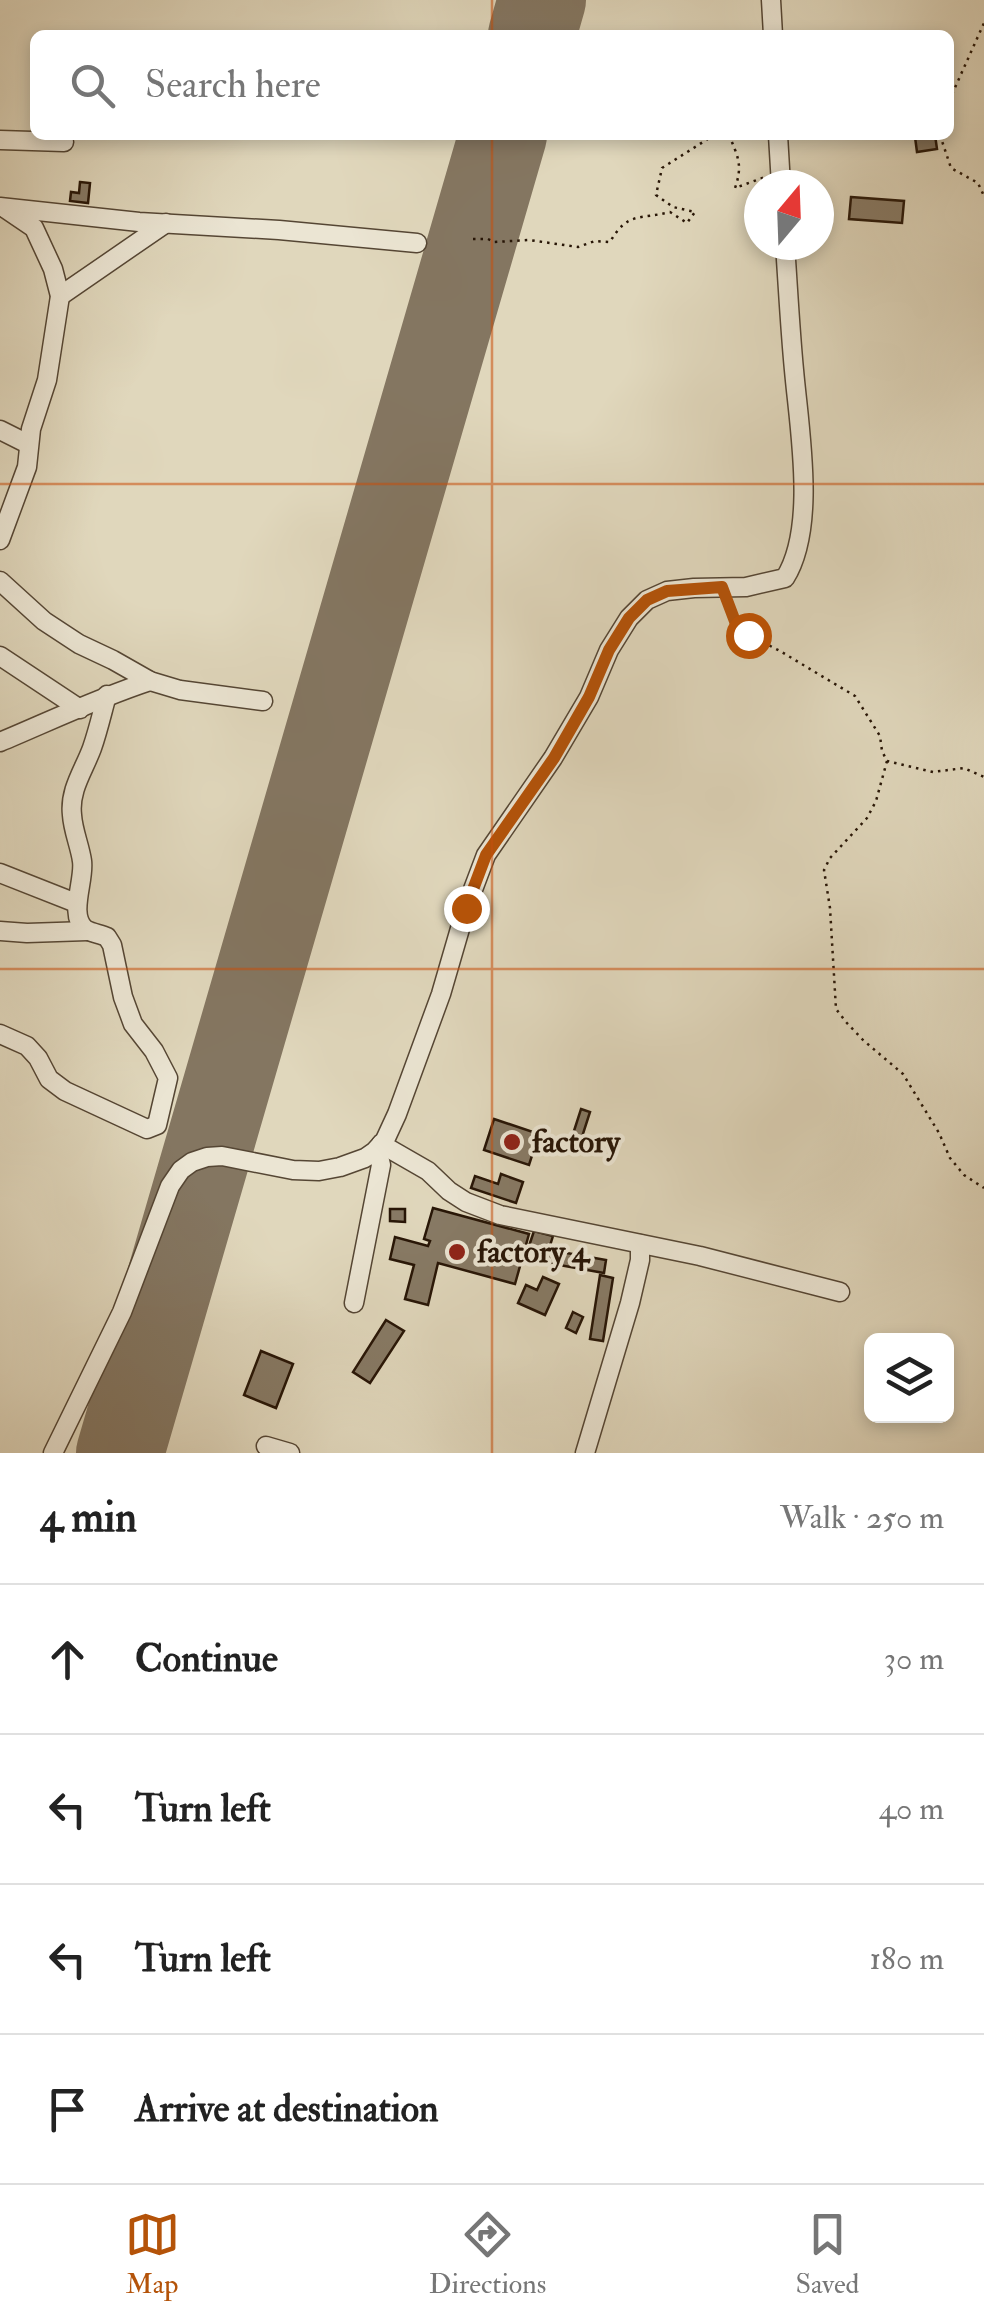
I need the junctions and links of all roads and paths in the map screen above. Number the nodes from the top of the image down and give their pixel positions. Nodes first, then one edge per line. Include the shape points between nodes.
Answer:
1 (771, 0) edge
2 (984, 23) edge
3 (773, 30) edge
4 (954, 90) edge
5 (0, 140) edge
6 (706, 140) edge
7 (731, 140) edge
8 (778, 140) edge
9 (942, 140) edge
10 (64, 142) dead end
11 (780, 170) edge
12 (744, 186) edge
13 (984, 196) edge
14 (2, 207) edge
15 (166, 223) junction
16 (472, 239) dead end
17 (417, 243) dead end
18 (786, 260) edge
19 (60, 296) junction
20 (0, 430) edge
21 (28, 444) junction
22 (0, 540) edge
23 (0, 582) edge
24 (722, 587) junction
25 (0, 656) edge
26 (150, 681) junction
27 (107, 695) junction
28 (263, 701) dead end
29 (80, 709) junction
30 (0, 742) edge
31 (887, 761) junction
32 (984, 777) edge
33 (0, 872) edge
34 (76, 903) junction
35 (87, 930) junction
36 (0, 931) edge
37 (0, 1034) edge
38 (379, 1146) junction
39 (984, 1188) edge
40 (640, 1244) junction
41 (840, 1292) dead end
42 (354, 1303) dead end
43 (266, 1446) dead end
44 (53, 1453) edge
45 (290, 1453) edge
46 (586, 1453) edge

1 - 3 street
2 - 4 path
5 - 10 street
6 - 16 path via 662,168 659,180 656,195 695,212 687,224 670,212 632,218 610,242 578,247
7 - 12 path via 740,174 735,188
8 - 11 street
9 - 13 path via 950,168 978,184
14 - 15 street
14 - 19 street via 34,228
15 - 17 street
15 - 19 street
18 - 24 street via 802,534 786,578
19 - 21 street via 47,380
20 - 21 street
21 - 22 street
23 - 26 street via 44,621
24 - 31 path via 736,624 748,635 855,696
24 - 38 street via 667,591 647,600 609,650 554,758 486,855 398,1114
25 - 29 street
26 - 27 street
26 - 28 street
27 - 29 street
27 - 34 street via 72,801 82,862
29 - 30 street
31 - 32 path via 932,772 964,768
31 - 39 path via 868,818 824,870 836,1008 903,1074 950,1158
33 - 34 street
34 - 35 street
35 - 36 street
35 - 37 street via 112,945 133,1024 168,1078 156,1125 147,1129 65,1091 49,1080 28,1046
38 - 40 street via 466,1202 500,1215
38 - 42 street
38 - 44 street via 365,1158 319,1170 222,1156 180,1170 122,1312
40 - 41 street
40 - 46 street via 630,1303
43 - 45 street

